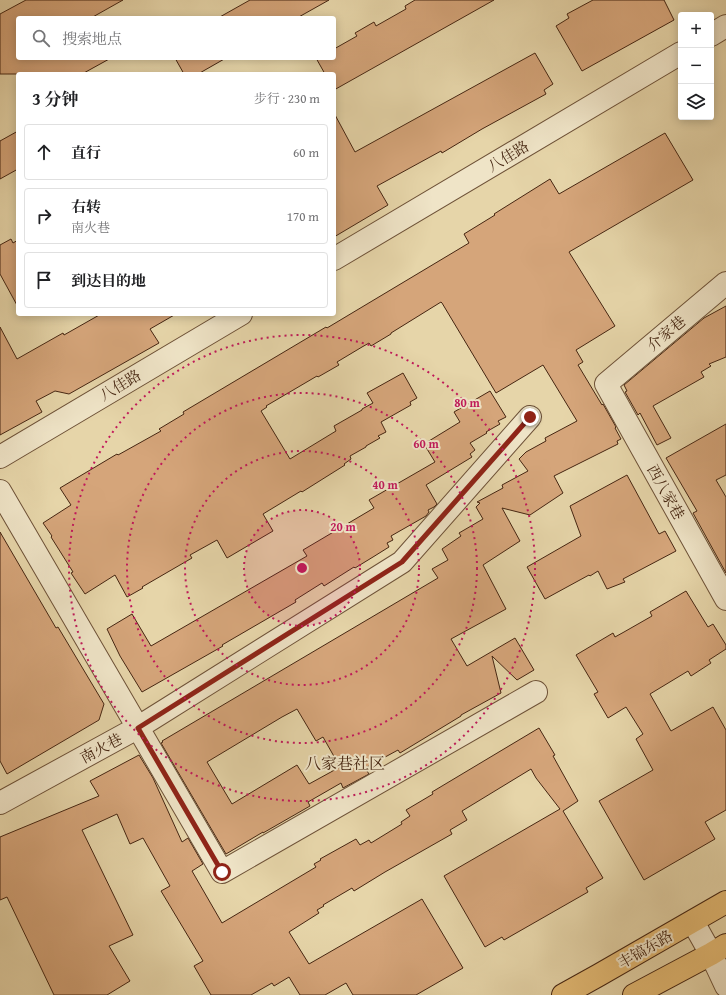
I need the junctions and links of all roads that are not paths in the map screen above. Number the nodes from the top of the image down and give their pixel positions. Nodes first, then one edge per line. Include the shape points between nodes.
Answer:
1 (726, 26) edge
2 (714, 33) edge
3 (678, 55) edge
4 (336, 258) edge
5 (726, 282) edge
6 (238, 316) edge
7 (606, 384) joint
8 (530, 417) dead end
9 (0, 457) edge
10 (0, 491) edge
11 (726, 599) edge
12 (536, 692) dead end
13 (138, 728) junction
14 (0, 803) edge
15 (726, 902) edge
16 (692, 922) junction
17 (718, 949) edge
18 (726, 986) edge
19 (563, 995) edge
20 (634, 995) edge

1 - 2 street
3 - 4 street, 八佳路
5 - 7 street, 介家巷
6 - 9 street, 八佳路
7 - 11 street, 西八家巷
8 - 13 street, 南火巷 via 402,562
10 - 13 street
12 - 13 street via 222,872
13 - 14 street, 南火巷
15 - 16 main road, 丰镐东路
16 - 17 street
16 - 19 main road, 丰镐东路
17 - 18 street
17 - 20 main road

